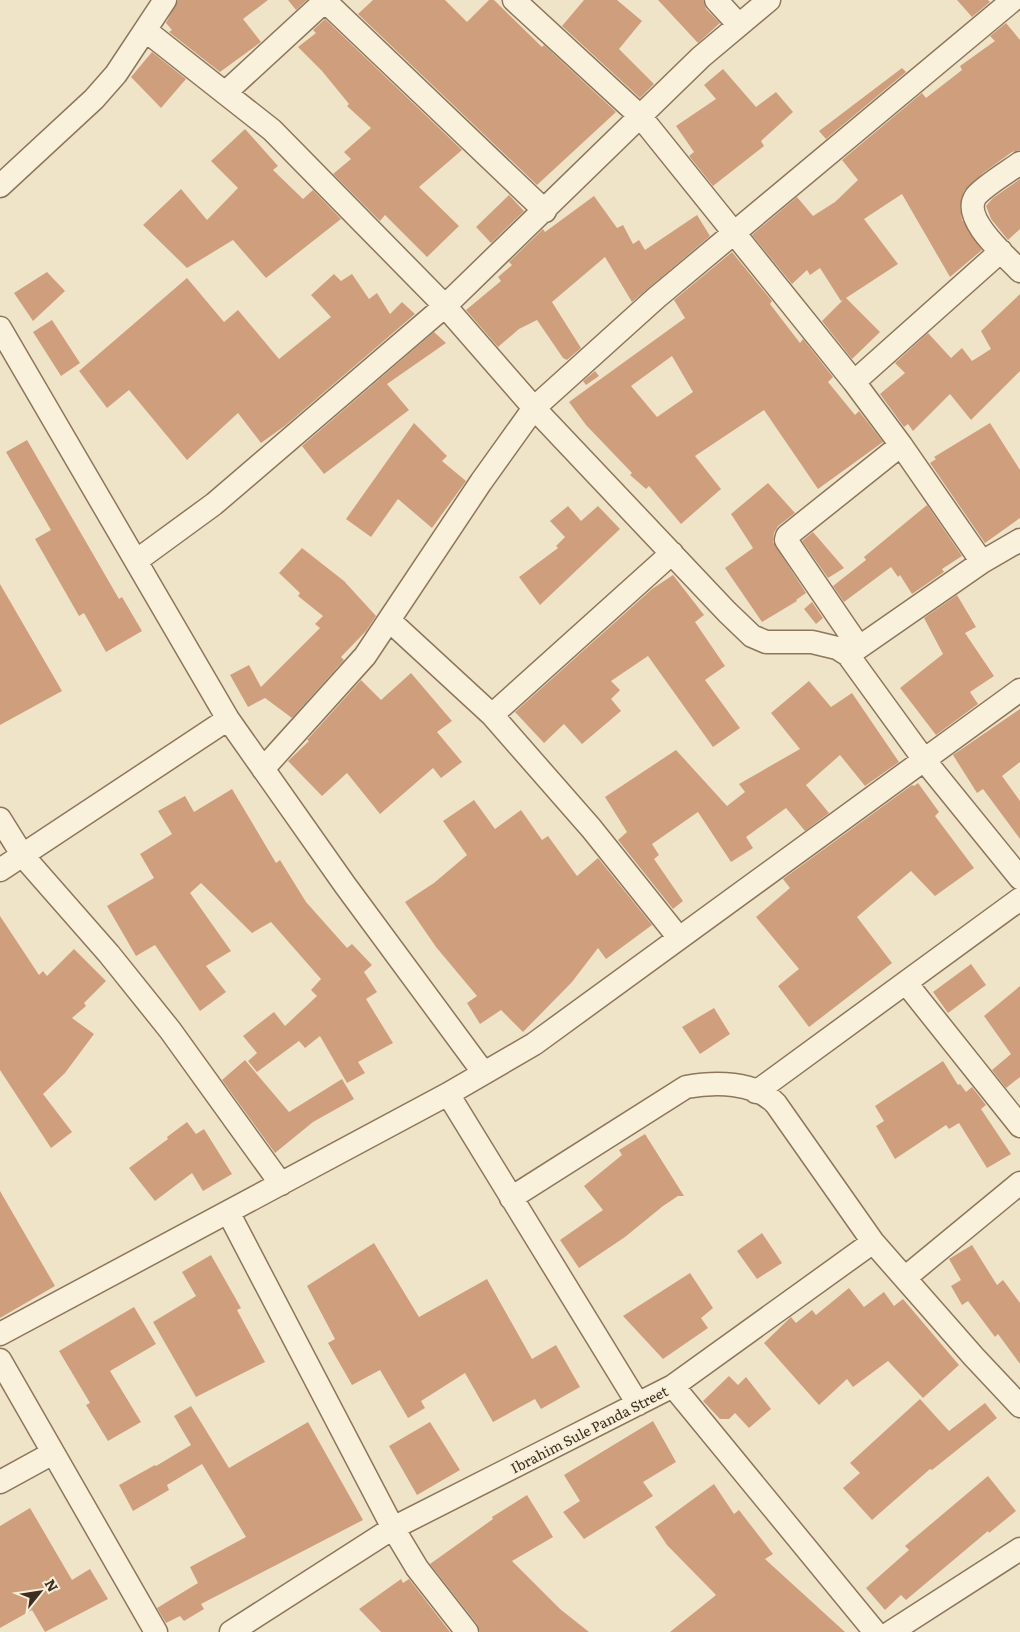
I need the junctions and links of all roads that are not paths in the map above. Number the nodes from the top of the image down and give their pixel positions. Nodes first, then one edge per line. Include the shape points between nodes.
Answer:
1 (165, 0) edge
2 (514, 0) edge
3 (716, 0) edge
4 (769, 0) edge
5 (1014, 0) edge
6 (325, 1) edge
7 (739, 25) junction
8 (145, 30) junction
9 (226, 92) junction
10 (640, 116) junction
11 (1020, 163) edge
12 (0, 186) edge
13 (545, 211) junction
14 (735, 232) junction
15 (1001, 250) junction
16 (1020, 271) edge
17 (445, 306) junction
18 (0, 328) edge
19 (854, 382) junction
20 (534, 408) junction
21 (901, 446) junction
22 (1020, 540) edge
23 (672, 554) junction
24 (136, 561) junction
25 (982, 562) junction
26 (390, 621) junction
27 (853, 651) junction
28 (1020, 690) edge
29 (492, 715) junction
30 (228, 720) junction
31 (925, 761) junction
32 (263, 770) junction
33 (0, 819) edge
34 (23, 856) junction
35 (0, 870) edge
36 (1020, 878) edge
37 (1020, 899) edge
38 (679, 938) junction
39 (906, 983) junction
40 (483, 1072) junction
41 (756, 1092) junction
42 (448, 1094) junction
43 (1020, 1126) edge
44 (1020, 1183) edge
45 (281, 1184) junction
46 (511, 1198) junction
47 (228, 1212) junction
48 (873, 1242) junction
49 (906, 1278) junction
50 (0, 1334) edge
51 (0, 1360) edge
52 (674, 1386) junction
53 (638, 1404) junction
54 (1020, 1406) edge
55 (53, 1452) junction
56 (0, 1482) edge
57 (393, 1528) junction
58 (1020, 1549) edge
59 (156, 1632) edge
60 (231, 1632) edge
61 (467, 1632) edge
62 (875, 1632) edge
63 (891, 1632) edge

1 - 8 street
2 - 10 street
3 - 7 street
4 - 7 street
5 - 14 street
6 - 9 street
6 - 13 street
7 - 10 street
8 - 9 street
8 - 12 street via 116,74 94,99
9 - 17 street via 272,130
10 - 13 street
10 - 14 street
11 - 15 street via 976,196 972,208 974,218
13 - 17 street
14 - 19 street
14 - 20 street
15 - 16 street
15 - 19 street
17 - 20 street
17 - 24 street via 214,504
18 - 24 street
19 - 21 street
20 - 23 street
20 - 26 street
21 - 25 street
21 - 27 street via 786,540
22 - 25 street
23 - 27 street via 752,636 766,642 812,642
23 - 29 street
24 - 30 street
25 - 27 street
26 - 29 street
26 - 32 street via 364,656
27 - 31 street
28 - 31 street
29 - 38 street via 591,828
30 - 32 street
30 - 34 street
31 - 36 street
31 - 38 street
32 - 40 street
33 - 34 street
34 - 35 street
34 - 45 street via 170,1030
37 - 39 street
38 - 40 street via 534,1044
39 - 41 street
39 - 43 street
40 - 42 street
41 - 46 street via 731,1085 686,1087
41 - 48 street via 776,1104
42 - 45 street
42 - 46 street
44 - 49 street
45 - 47 street
46 - 53 street
47 - 50 street
47 - 57 street
48 - 49 street
48 - 52 street
49 - 54 street
51 - 55 street
52 - 53 street, Ibrahim Sule Panda Street
52 - 62 street, Ibrahim Sule Panda Street
53 - 57 street, Ibrahim Sule Panda Street
55 - 56 street
55 - 59 street
57 - 60 street, Ibrahim Sule Panda Street
57 - 61 street via 417,1568
58 - 63 street

